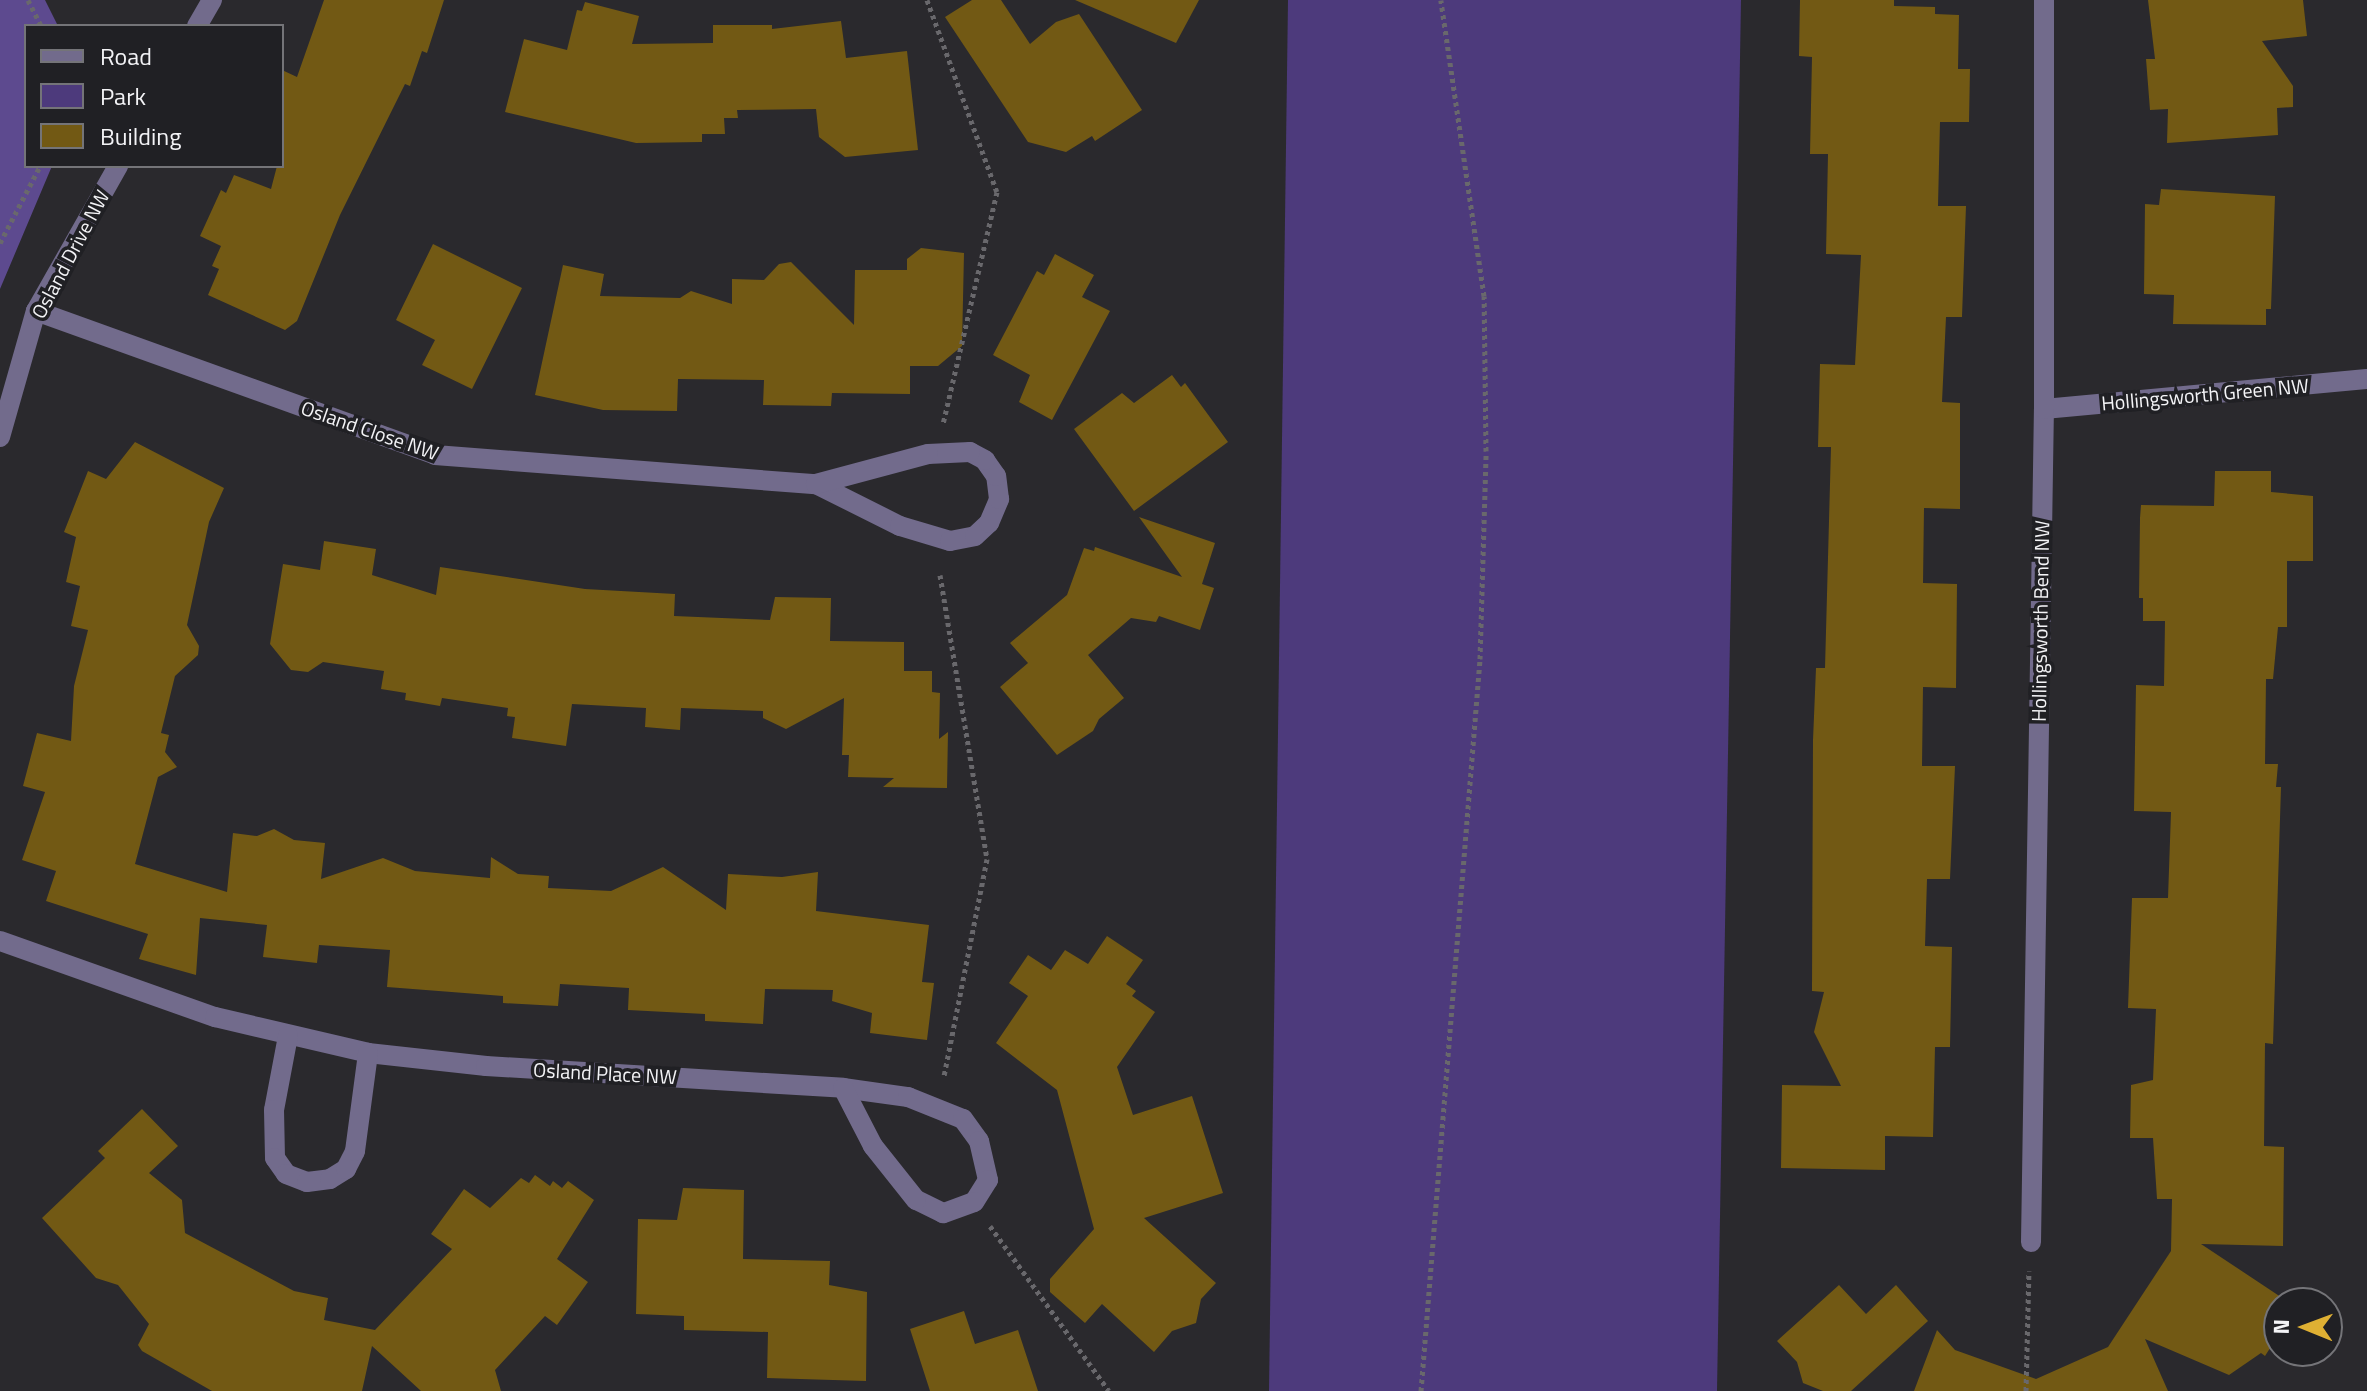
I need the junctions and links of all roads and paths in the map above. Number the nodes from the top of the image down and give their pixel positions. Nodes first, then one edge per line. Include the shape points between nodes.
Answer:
1 (28, 0) edge
2 (212, 0) edge
3 (927, 0) edge
4 (1441, 0) edge
5 (2044, 0) edge
6 (40, 24) edge
7 (198, 24) edge
8 (39, 168) edge
9 (117, 168) edge
10 (0, 243) edge
11 (36, 311) junction
12 (2367, 379) edge
13 (2044, 409) junction
14 (943, 425) dead end
15 (0, 437) edge
16 (816, 484) junction
17 (940, 575) dead end
18 (0, 941) edge
19 (288, 1036) junction
20 (368, 1053) junction
21 (843, 1088) junction
22 (942, 1089) dead end
23 (987, 1222) dead end
24 (2031, 1242) joint
25 (1109, 1391) edge
26 (1421, 1391) edge
27 (2026, 1391) edge

1 - 6 path
2 - 7 street
3 - 14 path via 997,192
4 - 26 path via 1484,296 1486,451 1480,659
5 - 13 street, Hollingsworth Bend NW
8 - 10 path
9 - 11 street, Osland Drive NW
11 - 15 street, Osland Drive NW
11 - 16 street, Osland Close NW via 435,455
12 - 13 street, Hollingsworth Green NW
13 - 24 street, Hollingsworth Bend NW
16 - 16 street, Osland Close NW via 900,526 950,541 975,536 989,523 999,499 996,476 985,460 970,452 928,454
17 - 22 path via 987,859
18 - 19 street, Osland Place NW via 215,1017
19 - 20 street, Osland Place NW
19 - 20 street via 274,1110 275,1158 286,1174 307,1182 330,1179 346,1169 355,1151
20 - 21 street, Osland Place NW via 486,1066
21 - 21 street, Osland Place NW via 908,1097 963,1119 979,1141 988,1180 974,1202 943,1213 916,1200 873,1146
23 - 25 path
24 - 27 path

